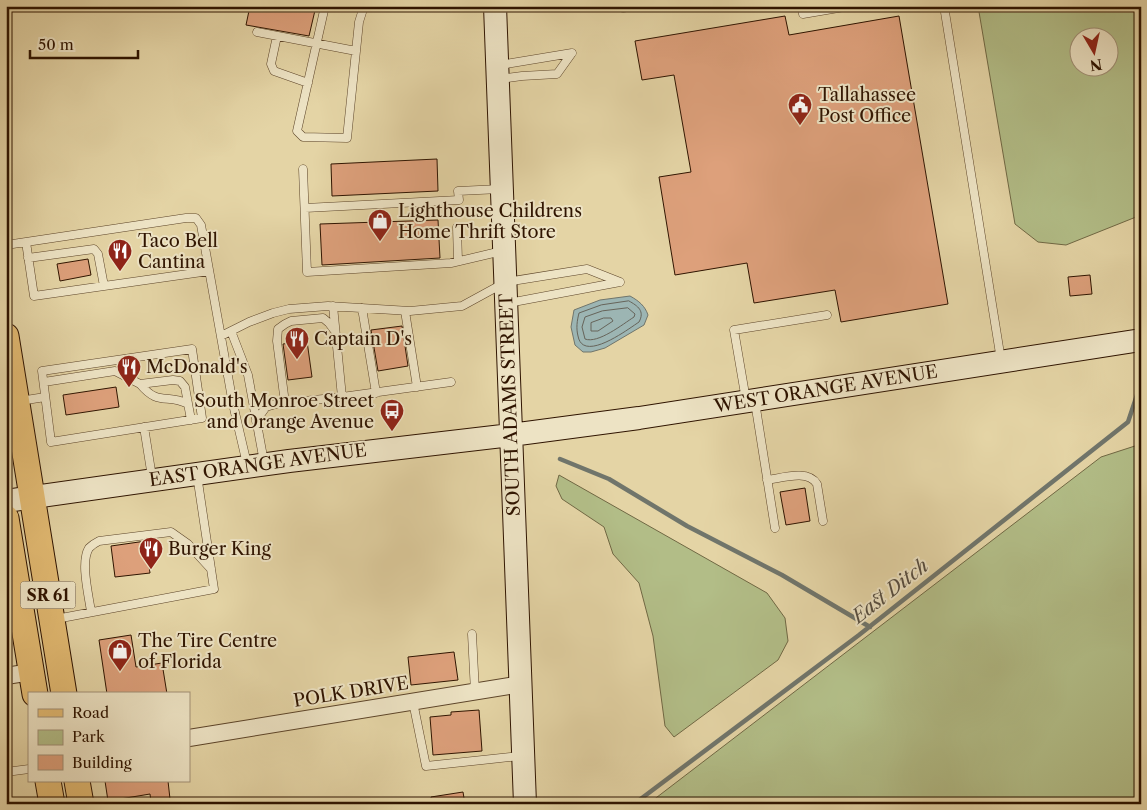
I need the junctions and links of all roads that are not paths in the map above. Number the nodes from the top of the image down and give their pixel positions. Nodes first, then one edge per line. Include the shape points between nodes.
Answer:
1 (325, 6) edge
2 (364, 6) edge
3 (495, 6) edge
4 (622, 6) edge
5 (634, 6) edge
6 (802, 6) edge
7 (850, 6) edge
8 (944, 6) edge
9 (838, 7) edge
10 (257, 32) dead end
11 (277, 36) junction
12 (317, 43) junction
13 (356, 51) junction
14 (497, 72) junction
15 (308, 84) junction
16 (303, 169) dead end
17 (502, 188) junction
18 (305, 208) junction
19 (457, 227) dead end
20 (26, 242) junction
21 (6, 245) edge
22 (504, 250) junction
23 (28, 258) junction
24 (458, 261) junction
25 (210, 271) junction
26 (104, 286) junction
27 (506, 293) junction
28 (333, 306) junction
29 (362, 308) junction
30 (405, 311) junction
31 (827, 315) dead end
32 (231, 331) junction
33 (335, 331) junction
34 (6, 336) edge
35 (221, 336) junction
36 (1141, 340) edge
37 (1001, 362) junction
38 (44, 382) junction
39 (451, 382) dead end
40 (140, 384) junction
41 (417, 387) junction
42 (376, 393) junction
43 (46, 397) junction
44 (342, 398) junction
45 (751, 401) junction
46 (17, 402) junction
47 (285, 403) junction
48 (188, 404) junction
49 (191, 420) junction
50 (256, 421) junction
51 (144, 427) junction
52 (511, 435) junction
53 (256, 465) junction
54 (197, 473) junction
55 (152, 479) junction
56 (768, 480) junction
57 (32, 497) junction
58 (6, 501) edge
59 (6, 518) edge
60 (823, 521) dead end
61 (775, 528) dead end
62 (10, 564) edge
63 (211, 569) junction
64 (91, 612) junction
65 (52, 619) junction
66 (472, 634) dead end
67 (6, 676) edge
68 (33, 683) edge
69 (521, 684) junction
70 (64, 692) edge
71 (475, 692) junction
72 (413, 702) junction
73 (190, 738) edge
74 (523, 756) junction
75 (28, 768) edge
76 (6, 772) edge
77 (48, 782) edge
78 (52, 804) edge
79 (525, 804) edge

1 - 12 lane
2 - 13 lane
3 - 14 main road, SOUTH ADAMS STREET
4 - 5 lane
6 - 9 lane via 803,14
7 - 9 lane
8 - 37 lane
10 - 11 lane
11 - 12 lane
11 - 15 lane via 272,64 274,71
12 - 13 lane
12 - 15 lane
13 - 15 lane via 347,138 303,137 297,131
14 - 14 lane via 572,53 557,74 522,76
14 - 17 main road, SOUTH ADAMS STREET
16 - 18 lane
17 - 18 lane via 458,191 459,200
17 - 22 main road, SOUTH ADAMS STREET
18 - 24 lane via 307,272
19 - 24 lane
20 - 21 lane
20 - 23 lane
20 - 25 lane via 196,218 201,225
22 - 24 lane
22 - 27 main road, SOUTH ADAMS STREET
23 - 26 lane via 94,248
23 - 26 lane via 34,296
25 - 26 lane
25 - 35 lane
27 - 27 lane via 587,269 620,282
27 - 30 lane via 462,306
27 - 52 main road, SOUTH ADAMS STREET
28 - 29 lane
28 - 32 lane via 289,309
28 - 33 lane
29 - 30 lane
29 - 42 lane
30 - 41 lane
31 - 45 lane via 734,330
32 - 35 lane
32 - 50 lane via 248,375
33 - 44 lane
33 - 47 lane via 323,318 291,321 278,330
34 - 46 main road, SR 61
35 - 53 lane via 233,404
36 - 37 main road, WEST ORANGE AVENUE
37 - 45 main road, WEST ORANGE AVENUE
38 - 40 lane via 116,372
38 - 43 lane
38 - 49 lane via 42,370 192,349 202,418
39 - 41 lane
40 - 48 lane via 157,399 177,399
40 - 48 lane via 180,381 185,387
41 - 42 lane
42 - 44 lane
43 - 46 lane
43 - 51 lane via 51,442
44 - 47 lane
45 - 52 main road, WEST ORANGE AVENUE
45 - 56 lane
46 - 57 main road, SR 61
47 - 50 lane via 266,407
48 - 49 lane
49 - 51 lane
50 - 53 lane
51 - 55 lane
52 - 53 main road, EAST ORANGE AVENUE
52 - 69 main road, SOUTH ADAMS STREET
53 - 54 main road, EAST ORANGE AVENUE
54 - 55 main road, EAST ORANGE AVENUE
54 - 63 lane
55 - 57 main road, EAST ORANGE AVENUE
56 - 60 lane via 804,475 814,479
56 - 61 lane
57 - 58 main road, EAST ORANGE AVENUE
57 - 65 main road, SR 61
59 - 62 main road, SR 61
62 - 68 main road, SR 61
63 - 64 lane via 214,589
63 - 64 lane via 188,544 171,532 98,541 86,554
64 - 65 lane
65 - 70 main road, SR 61
66 - 71 lane
67 - 68 street
69 - 71 street, POLK DRIVE
69 - 74 main road, SOUTH ADAMS STREET
71 - 72 street, POLK DRIVE
72 - 73 street, POLK DRIVE
72 - 74 lane via 426,766
74 - 79 main road, SOUTH ADAMS STREET
75 - 76 lane
77 - 78 main road

